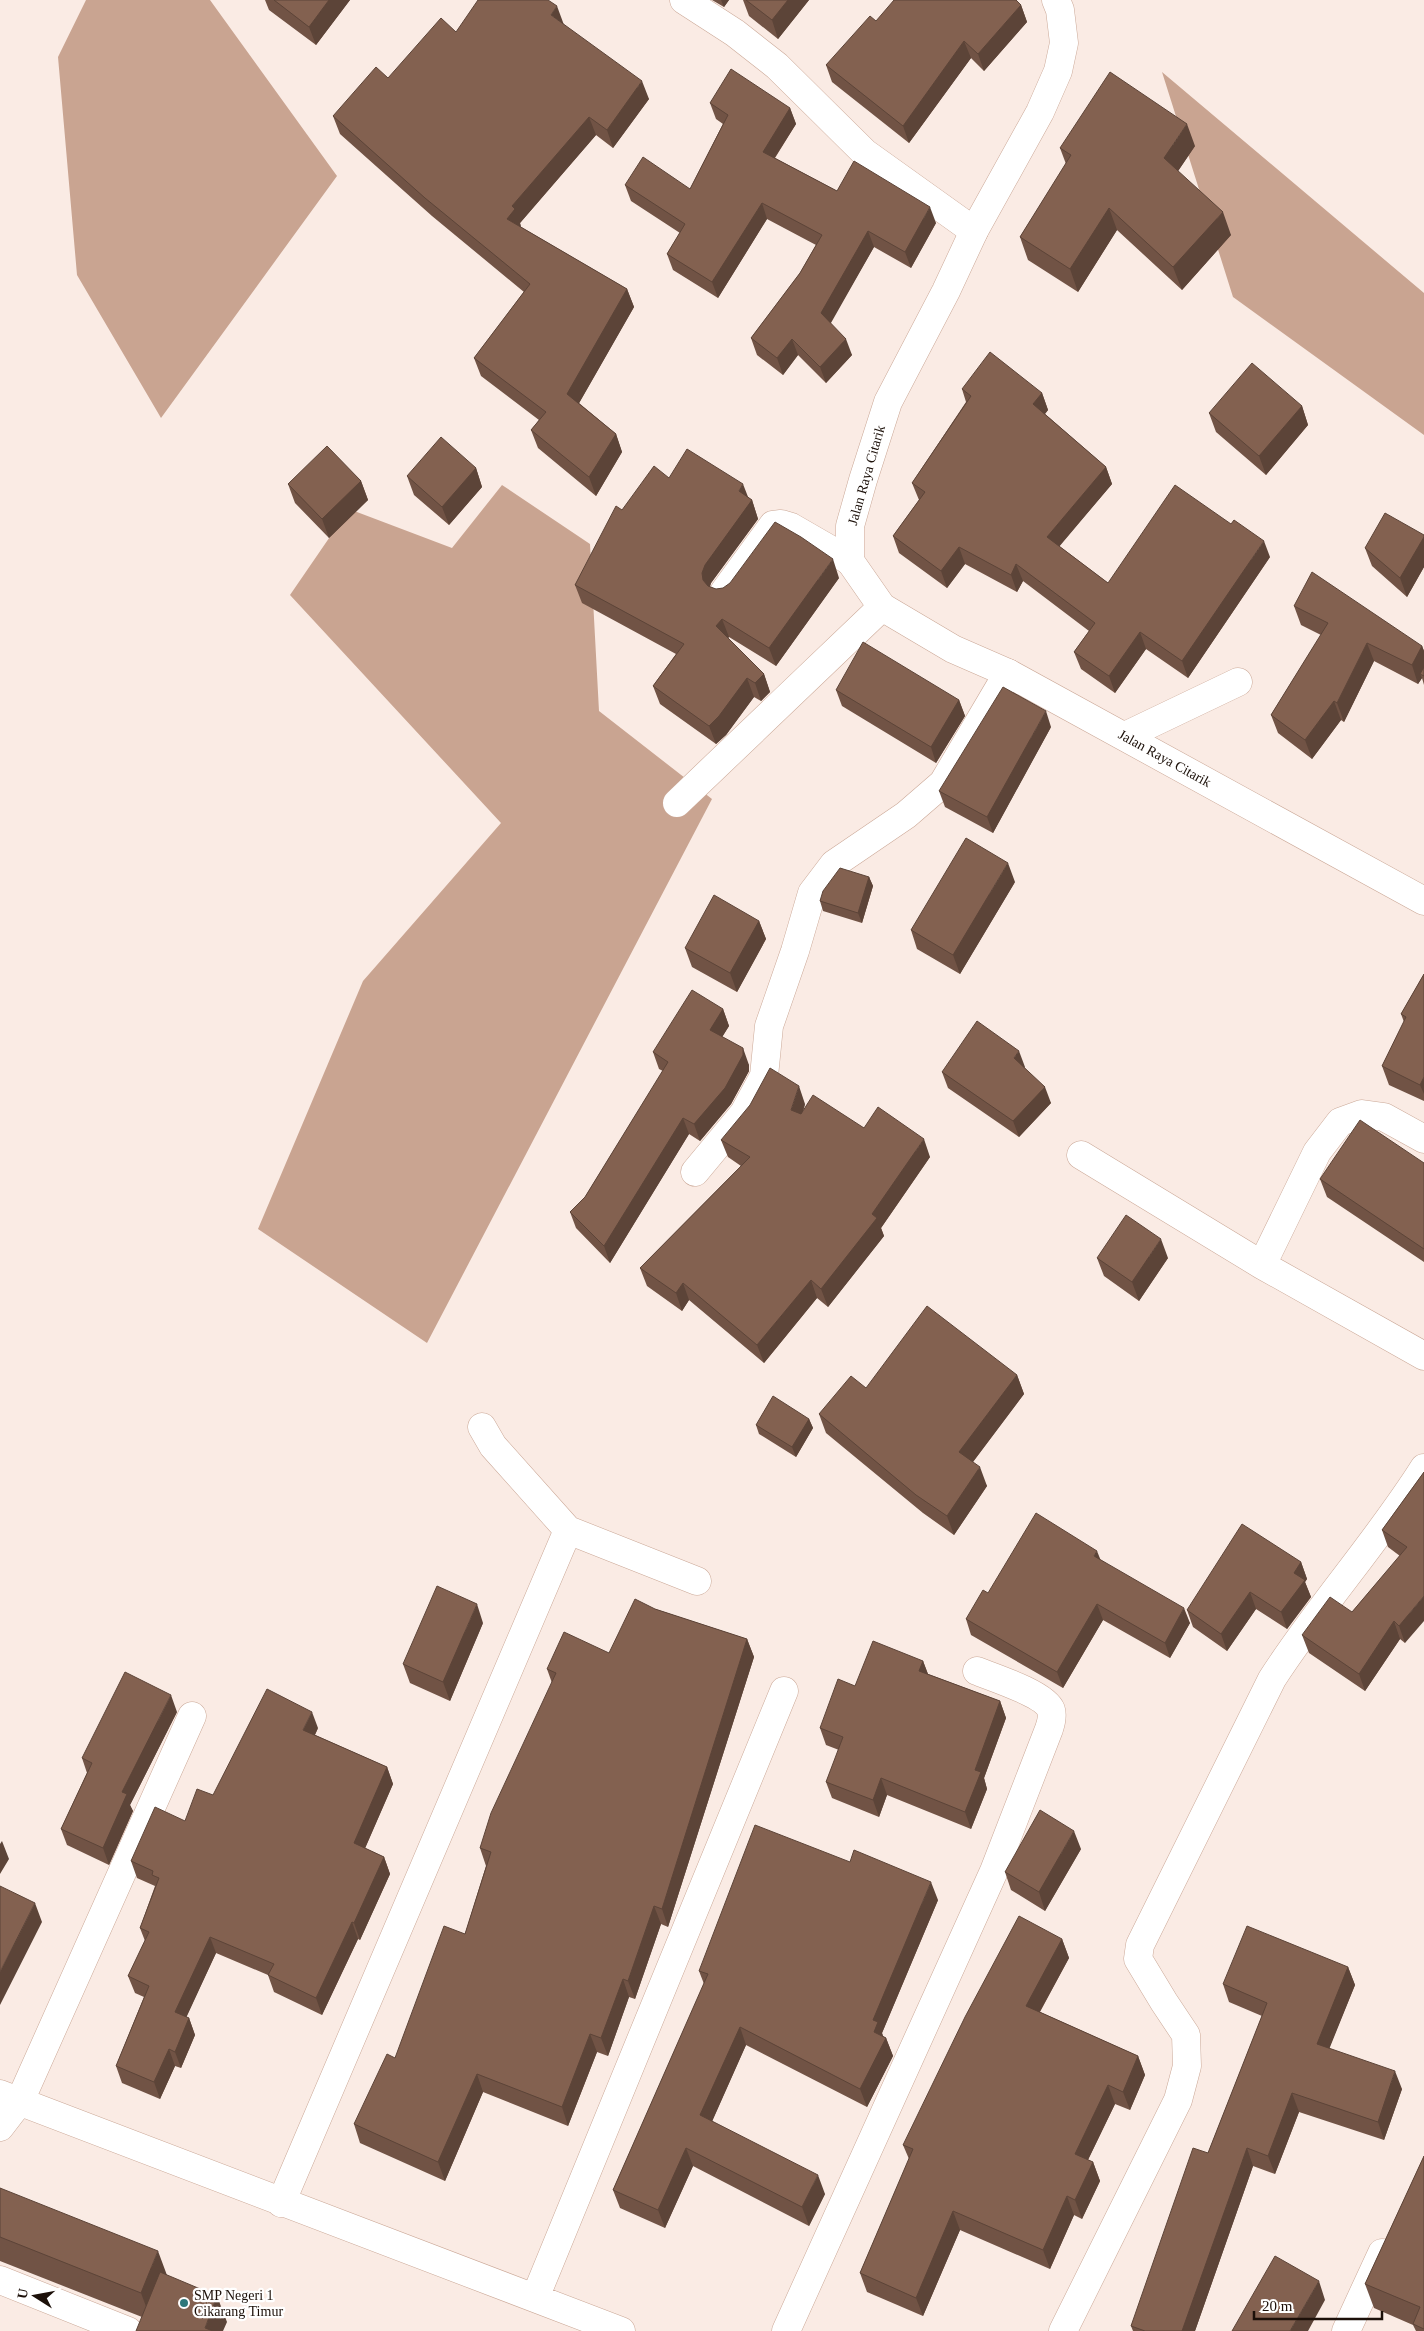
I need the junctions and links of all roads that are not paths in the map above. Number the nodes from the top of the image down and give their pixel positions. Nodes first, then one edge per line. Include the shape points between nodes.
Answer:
1 (684, 0) edge
2 (1056, 0) edge
3 (974, 231) junction
4 (850, 561) junction
5 (724, 592) edge
6 (882, 607) junction
7 (1008, 673) junction
8 (1238, 682) dead end
9 (1125, 736) junction
10 (677, 803) dead end
11 (1424, 900) edge
12 (1424, 1139) edge
13 (1080, 1155) dead end
14 (695, 1172) dead end
15 (1262, 1265) junction
16 (1424, 1356) edge
17 (482, 1427) dead end
18 (1424, 1468) edge
19 (568, 1530) junction
20 (697, 1581) dead end
21 (977, 1671) dead end
22 (784, 1691) dead end
23 (192, 1716) dead end
24 (10, 2098) edge
25 (0, 2127) edge
26 (281, 2202) junction
27 (1391, 2233) edge
28 (0, 2280) edge
29 (535, 2298) junction
30 (128, 2331) edge
31 (621, 2331) edge
32 (786, 2331) edge
33 (1063, 2331) edge
34 (1346, 2331) edge

1 - 3 street via 735,33 777,66 865,153
2 - 3 street, Jalan Raya Citarik via 1064,43 1058,71 1040,112
3 - 4 street, Jalan Raya Citarik via 888,402 850,526
4 - 5 street via 791,527 773,524
4 - 6 street, Jalan Raya Citarik
6 - 7 street, Jalan Raya Citarik via 953,649
6 - 10 street
7 - 9 street, Jalan Raya Citarik
7 - 14 street via 943,783 906,815 834,864 812,892 795,952 768,1026 764,1076 744,1113
8 - 9 street
9 - 11 street, Jalan Raya Citarik
12 - 15 street via 1384,1117 1362,1114 1340,1122 1318,1152
13 - 15 street
15 - 16 street
17 - 19 street via 493,1446
18 - 33 street via 1407,1496 1298,1639 1272,1679 1140,1946 1138,1959 1186,2035 1187,2066 1178,2100
19 - 20 street
19 - 26 street
21 - 32 street via 1042,1701 1050,1708 1052,1719 994,1870
22 - 29 street
23 - 24 street
24 - 25 street
24 - 26 street
26 - 29 street
27 - 34 street
28 - 30 street
29 - 31 street

